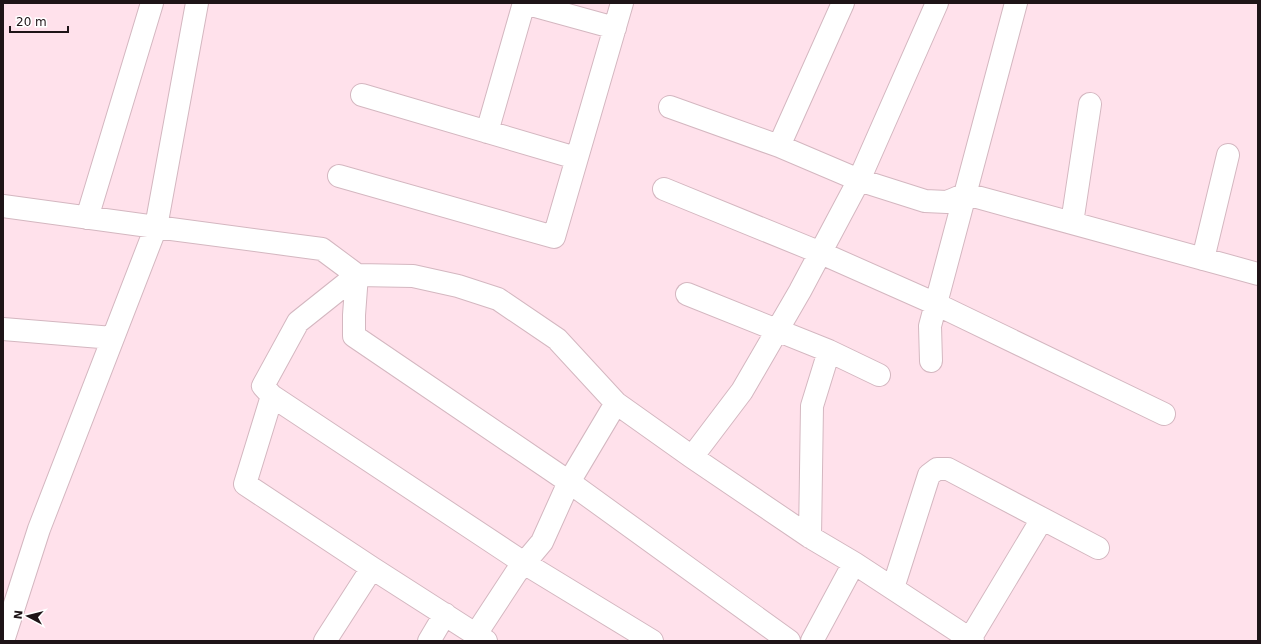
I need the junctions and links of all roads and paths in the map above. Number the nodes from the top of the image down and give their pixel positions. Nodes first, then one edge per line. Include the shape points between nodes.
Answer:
1 (152, 3) edge
2 (197, 3) edge
3 (524, 3) edge
4 (622, 3) edge
5 (843, 3) edge
6 (937, 3) edge
7 (1016, 3) edge
8 (615, 28) junction
9 (362, 95) dead end
10 (1090, 104) dead end
11 (670, 107) dead end
12 (487, 132) junction
13 (779, 146) junction
14 (1228, 155) dead end
15 (576, 158) junction
16 (339, 176) dead end
17 (859, 180) junction
18 (664, 189) dead end
19 (966, 194) junction
20 (3, 206) edge
21 (86, 218) junction
22 (1072, 223) junction
23 (156, 227) junction
24 (821, 253) junction
25 (1202, 259) junction
26 (1258, 274) edge
27 (357, 275) junction
28 (687, 294) dead end
29 (936, 304) junction
30 (3, 329) edge
31 (778, 329) junction
32 (113, 338) junction
33 (829, 351) junction
34 (932, 361) dead end
35 (879, 375) dead end
36 (272, 396) junction
37 (616, 404) junction
38 (1164, 414) dead end
39 (692, 457) junction
40 (568, 482) junction
41 (1042, 519) junction
42 (810, 537) junction
43 (1098, 548) dead end
44 (854, 563) junction
45 (524, 564) junction
46 (372, 568) junction
47 (893, 588) junction
48 (445, 614) junction
49 (481, 638) edge
50 (813, 640) edge
51 (972, 640) edge
52 (3, 641) edge
53 (325, 641) edge
54 (429, 641) edge
55 (652, 641) edge
56 (789, 641) edge

1 - 21 street
2 - 23 street
3 - 8 street
3 - 12 street
4 - 8 street
5 - 13 street
6 - 17 street
7 - 19 street
8 - 15 street
9 - 12 street
10 - 22 street
11 - 13 street
12 - 15 street
13 - 17 street
14 - 25 street
15 - 16 street via 554,237
17 - 19 street via 925,201 947,202
17 - 24 street
18 - 24 street
19 - 22 street
19 - 29 street
20 - 21 street
21 - 23 street
22 - 25 street
23 - 27 street via 322,249
23 - 32 street
24 - 29 street
24 - 31 street
25 - 26 street
27 - 36 street via 298,322 263,386
27 - 37 street via 413,276 458,286 498,299 557,339
27 - 40 street via 354,336
28 - 31 street
29 - 34 street via 930,326
29 - 38 street
30 - 32 street
31 - 33 street
31 - 39 street via 742,390
32 - 52 street via 39,529
33 - 35 street
33 - 42 street via 812,406
36 - 45 street
36 - 46 street via 245,484
37 - 39 street
37 - 40 street
39 - 42 street
40 - 45 street via 542,542
40 - 56 street
41 - 43 street
41 - 47 street via 948,469 937,468 929,475
41 - 51 street
42 - 44 street
44 - 47 street
44 - 50 street
45 - 49 street via 516,573
45 - 55 street
46 - 48 street
46 - 53 street
47 - 51 street
48 - 49 street
48 - 54 street

